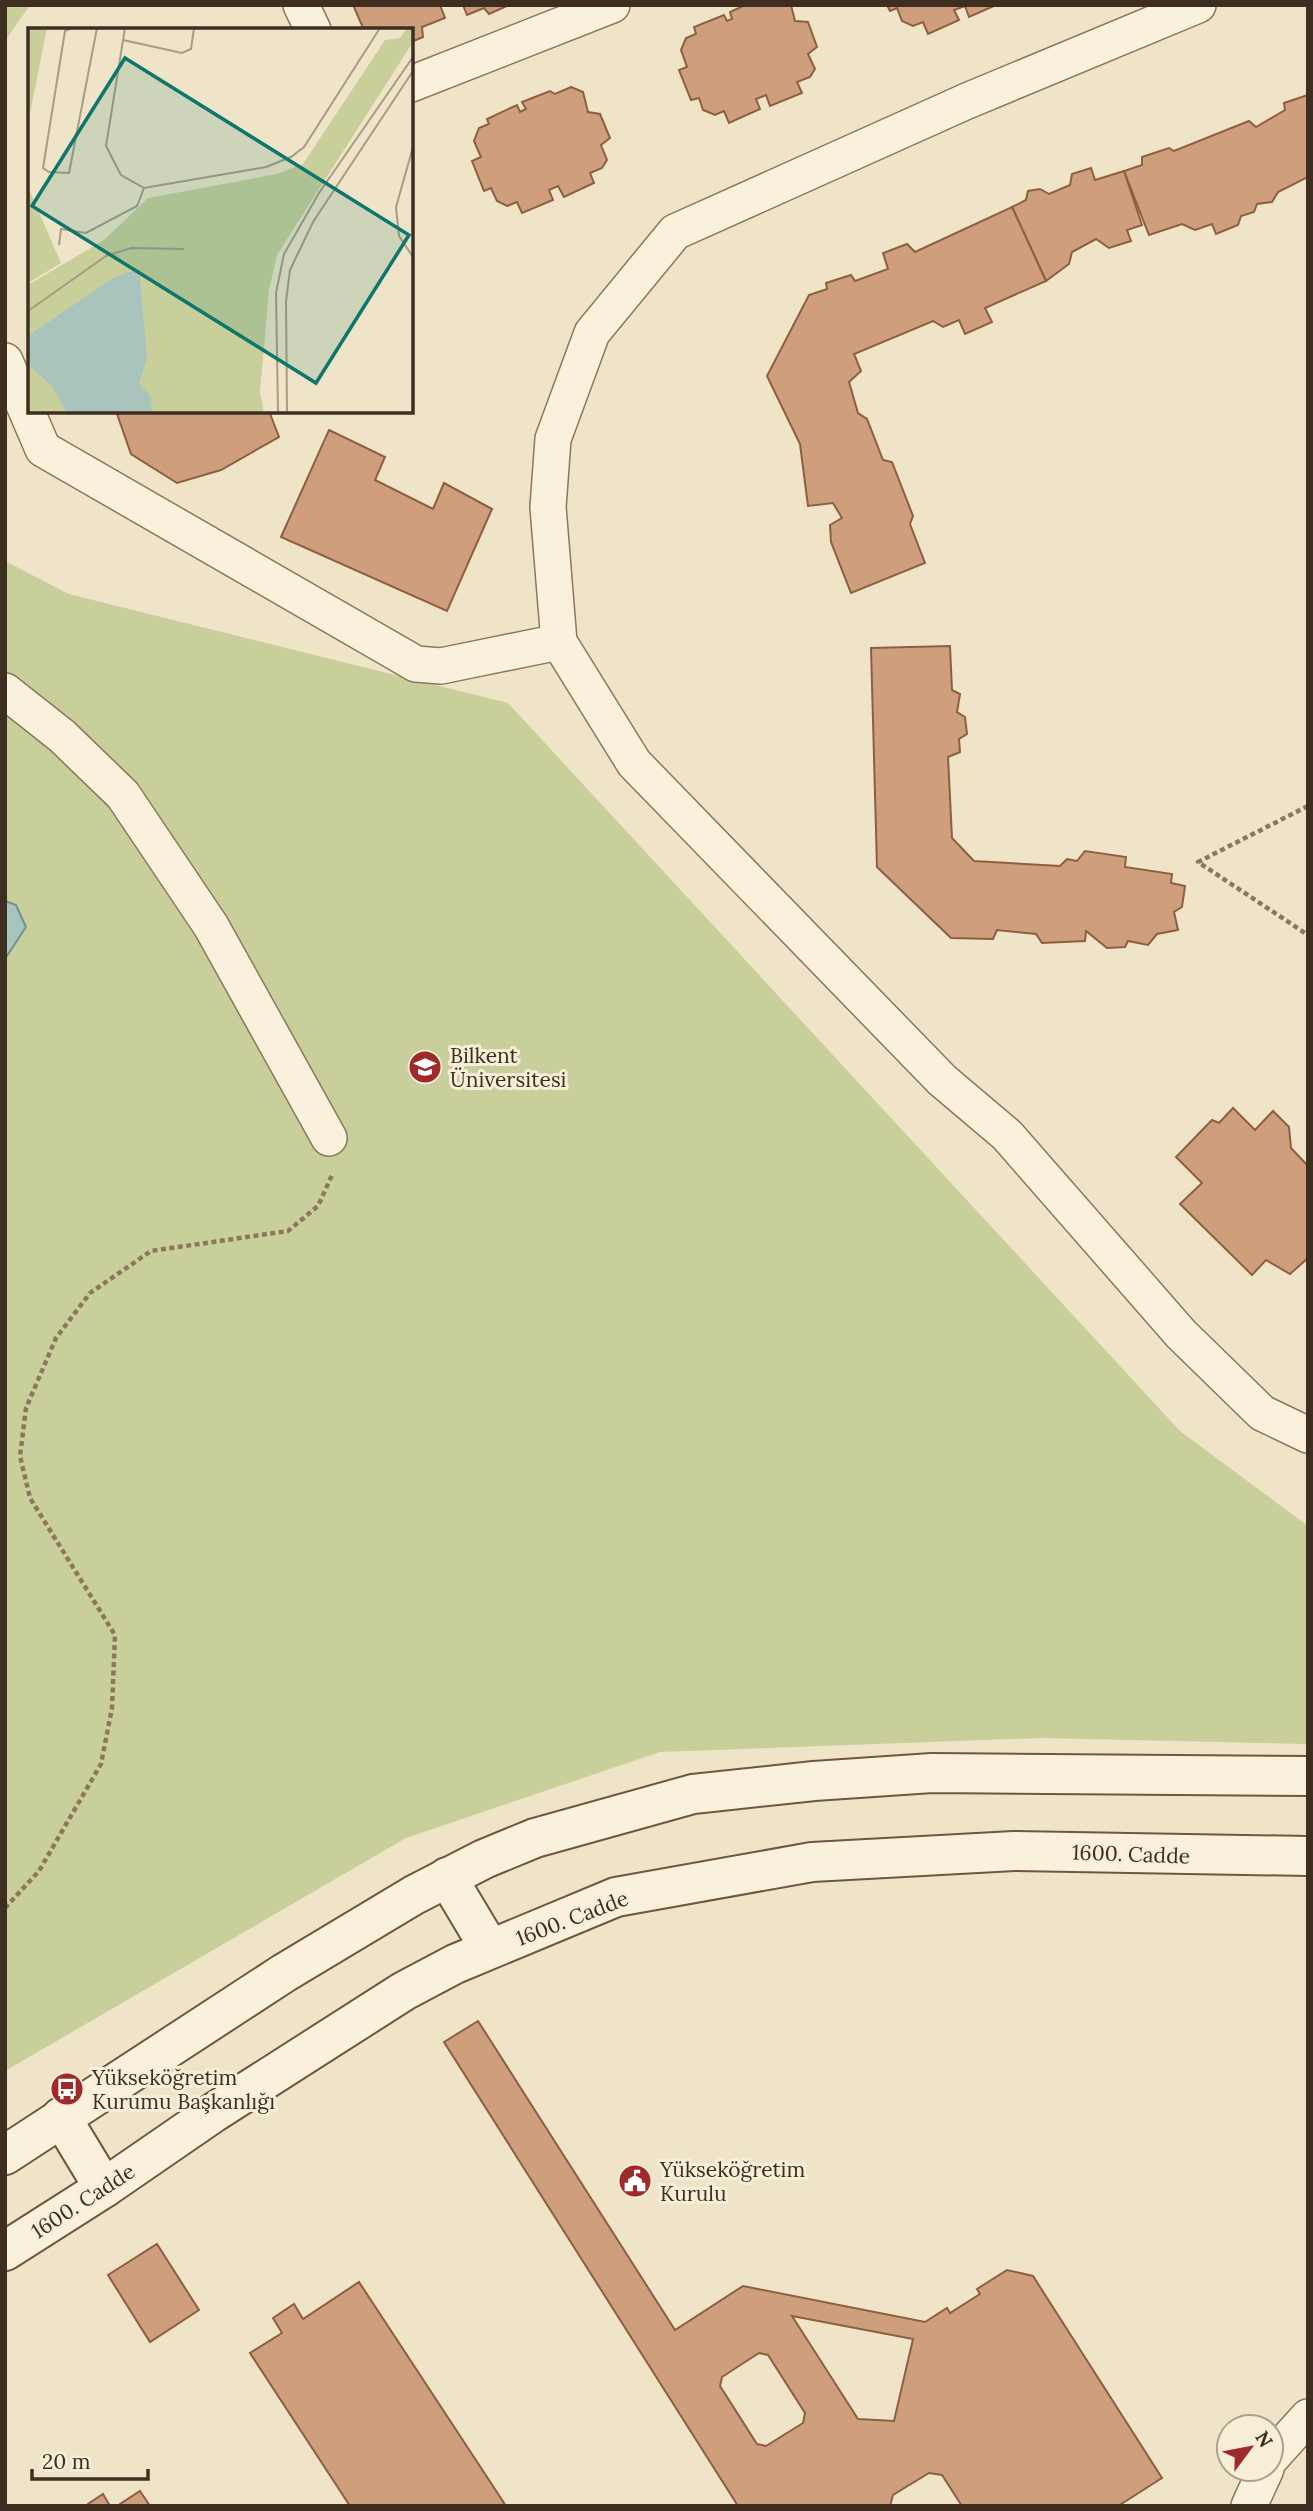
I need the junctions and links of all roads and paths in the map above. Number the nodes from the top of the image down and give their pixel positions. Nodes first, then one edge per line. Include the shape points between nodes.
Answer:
1 (301, 5) edge
2 (612, 5) edge
3 (1198, 5) edge
4 (312, 28) edge
5 (413, 83) edge
6 (5, 361) edge
7 (559, 642) junction
8 (5, 691) edge
9 (1308, 806) edge
10 (1308, 934) edge
11 (330, 1138) joint
12 (1308, 1435) edge
13 (1308, 1776) edge
14 (1308, 1856) edge
15 (447, 1877) junction
16 (5, 1908) edge
17 (490, 1949) junction
18 (61, 2117) junction
19 (5, 2155) edge
20 (104, 2188) junction
21 (5, 2251) edge
22 (1308, 2417) edge
23 (1285, 2442) edge
24 (1260, 2483) edge
25 (1249, 2506) edge

1 - 4 street
2 - 5 street
3 - 7 street via 967,101 675,232 592,333 553,439 548,507
6 - 7 street via 43,449 416,664 441,666
7 - 12 street via 634,763 942,1080 1007,1135 1181,1334 1262,1413
8 - 11 street via 62,736 123,796 211,926
9 - 10 path via 1198,862
11 - 16 path via 337,1165 318,1206 288,1231 150,1251 90,1293 56,1338 26,1408 20,1455 30,1498 116,1635 112,1708 101,1764 40,1871
13 - 15 street via 932,1773 707,1793 535,1838
14 - 17 street, 1600. Cadde via 1014,1851 812,1862 616,1897
15 - 17 street
15 - 18 street via 284,1973
17 - 20 street, 1600. Cadde via 404,1991
18 - 19 street
18 - 20 street
20 - 21 street, 1600. Cadde
22 - 23 street
24 - 25 street

